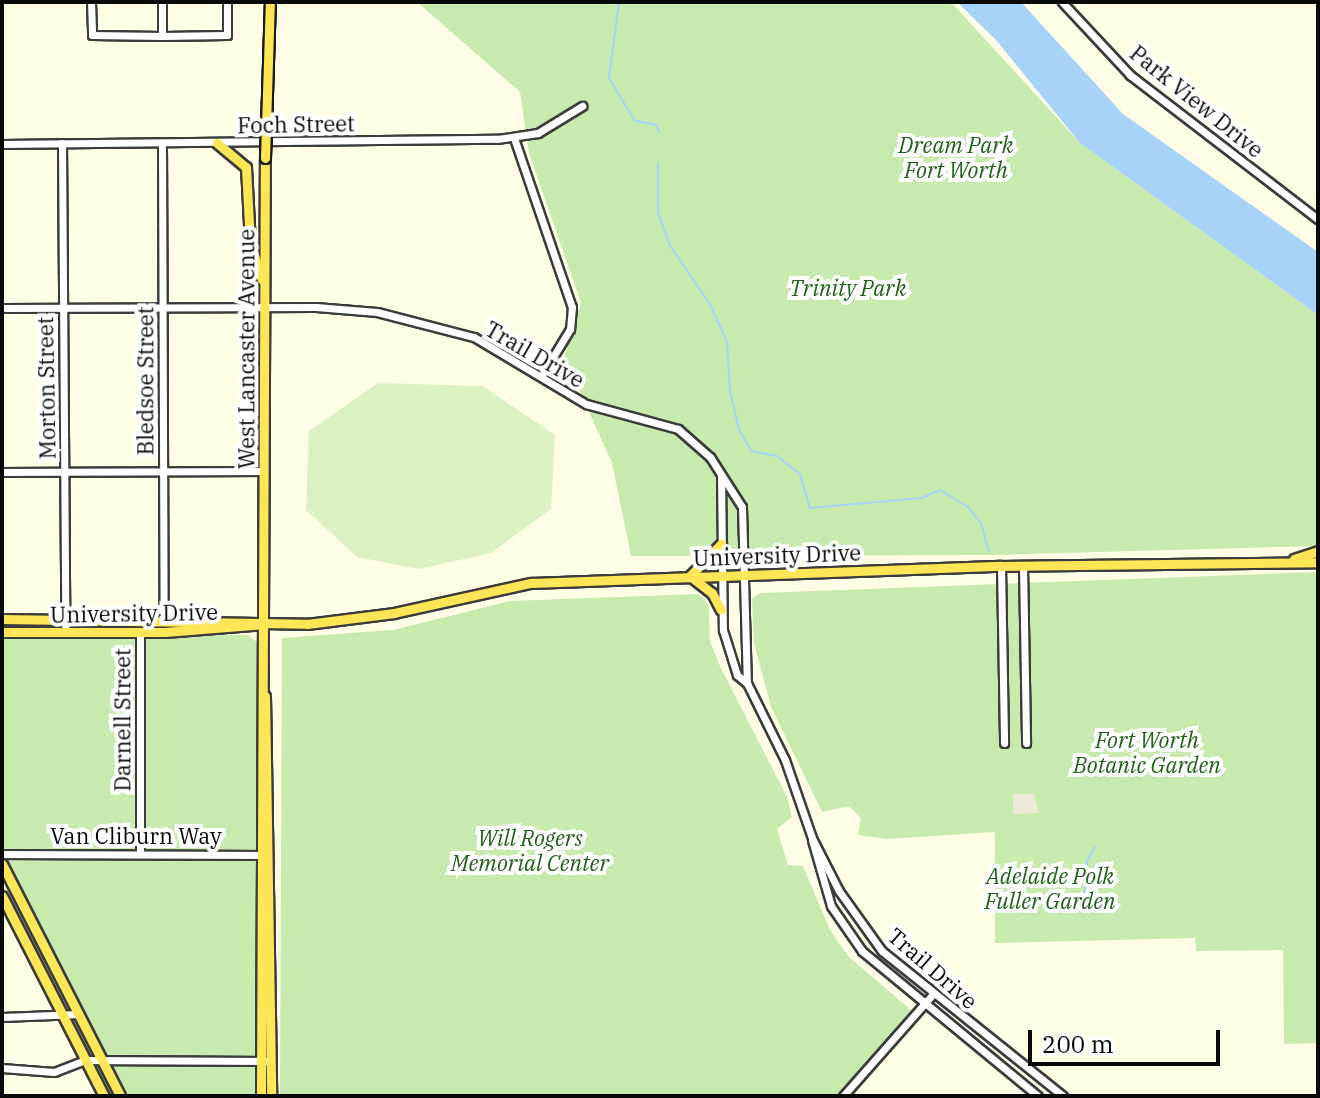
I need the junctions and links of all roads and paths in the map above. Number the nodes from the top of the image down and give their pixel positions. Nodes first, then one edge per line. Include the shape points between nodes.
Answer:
1 (91, 2) edge
2 (162, 2) edge
3 (227, 2) edge
4 (270, 2) edge
5 (1062, 2) edge
6 (162, 36) junction
7 (582, 106) dead end
8 (514, 138) junction
9 (62, 143) junction
10 (217, 143) junction
11 (2, 144) edge
12 (162, 144) junction
13 (1318, 219) edge
14 (264, 284) junction
15 (264, 307) junction
16 (2, 308) edge
17 (63, 308) junction
18 (163, 308) junction
19 (542, 375) junction
20 (263, 471) junction
21 (2, 472) edge
22 (64, 472) junction
23 (163, 472) junction
24 (721, 473) junction
25 (721, 544) junction
26 (1318, 551) edge
27 (1294, 559) junction
28 (1318, 562) edge
29 (1023, 565) junction
30 (1001, 566) junction
31 (745, 574) junction
32 (721, 575) junction
33 (690, 576) junction
34 (721, 610) junction
35 (2, 619) edge
36 (65, 619) junction
37 (164, 619) junction
38 (265, 624) junction
39 (2, 632) edge
40 (65, 632) junction
41 (140, 633) junction
42 (747, 683) junction
43 (1004, 743) dead end
44 (1026, 743) dead end
45 (822, 835) dead end
46 (812, 838) junction
47 (2, 854) edge
48 (140, 854) junction
49 (265, 855) junction
50 (2, 864) edge
51 (2, 896) edge
52 (47, 951) junction
53 (33, 957) junction
54 (55, 968) junction
55 (42, 975) junction
56 (932, 995) junction
57 (923, 1006) junction
58 (79, 1014) junction
59 (2, 1017) edge
60 (63, 1017) junction
61 (86, 1060) junction
62 (103, 1060) junction
63 (266, 1061) junction
64 (2, 1068) edge
65 (104, 1096) edge
66 (120, 1096) edge
67 (261, 1096) edge
68 (271, 1096) edge
69 (843, 1096) edge
70 (1038, 1096) edge
71 (1063, 1096) edge

1 - 6 street via 92,35
2 - 6 street
3 - 6 street via 227,35
4 - 14 main road, West Lancaster Avenue, bridge
5 - 13 street, Park View Drive via 1130,75
7 - 8 street, Foch Street via 555,126
8 - 10 street, Foch Street
8 - 19 street via 572,307 570,329
9 - 11 street, Foch Street
9 - 12 street, Foch Street
9 - 17 street, Morton Street
10 - 12 street, Foch Street
10 - 14 main road via 246,167 250,243
12 - 18 street, Bledsoe Street
14 - 15 main road, West Lancaster Avenue
15 - 18 street, Trail Drive
15 - 19 street, Trail Drive via 348,308 441,327 487,344
15 - 20 main road, West Lancaster Avenue
16 - 17 street, Trail Drive
17 - 18 street, Trail Drive
17 - 22 street, Morton Street
18 - 23 street, Bledsoe Street
19 - 24 street, Trail Drive via 586,404 678,429
20 - 23 street
20 - 38 main road, West Lancaster Avenue
21 - 22 street
22 - 23 street
22 - 36 street, Morton Street
23 - 37 street, Bledsoe Street
24 - 25 street, Trail Drive
24 - 31 street, Trail Drive via 742,507
25 - 32 street, Trail Drive
25 - 33 main road
26 - 27 main road, University Drive
27 - 28 main road, University Drive
27 - 29 main road, University Drive
29 - 30 main road, University Drive
29 - 44 street
30 - 31 main road, University Drive
30 - 43 street
31 - 32 main road, University Drive
31 - 42 street, Trail Drive
32 - 33 main road, University Drive
32 - 34 street, Trail Drive
33 - 34 main road via 712,593
33 - 38 main road, University Drive via 531,583 346,621
34 - 42 street, Trail Drive via 737,675
35 - 36 main road, University Drive
36 - 37 main road, University Drive
36 - 40 street, Morton Street
37 - 38 main road, University Drive
37 - 41 main road
38 - 41 main road, University Drive
38 - 49 main road, West Lancaster Avenue
39 - 40 main road, University Drive
40 - 41 main road, University Drive
41 - 48 street, Darnell Street
42 - 46 street, Trail Drive via 791,773
45 - 46 street
46 - 56 street, Trail Drive via 858,923
46 - 57 street, Trail Drive via 824,890 839,920 875,964
47 - 48 street, Van Cliburn Way
48 - 49 street, Van Cliburn Way
49 - 63 main road, West Lancaster Avenue
50 - 52 main road
51 - 53 main road
52 - 53 main road
52 - 54 main road
53 - 55 main road
54 - 55 main road
54 - 58 main road
55 - 60 main road
56 - 57 street
56 - 71 street, Trail Drive
57 - 69 street
57 - 70 street, Trail Drive
58 - 60 street
58 - 62 main road
59 - 60 street
60 - 61 main road
61 - 62 street
61 - 64 street via 54,1072
61 - 65 main road
62 - 63 street
62 - 66 main road
63 - 67 main road, West Lancaster Avenue
63 - 68 main road, West Lancaster Avenue

